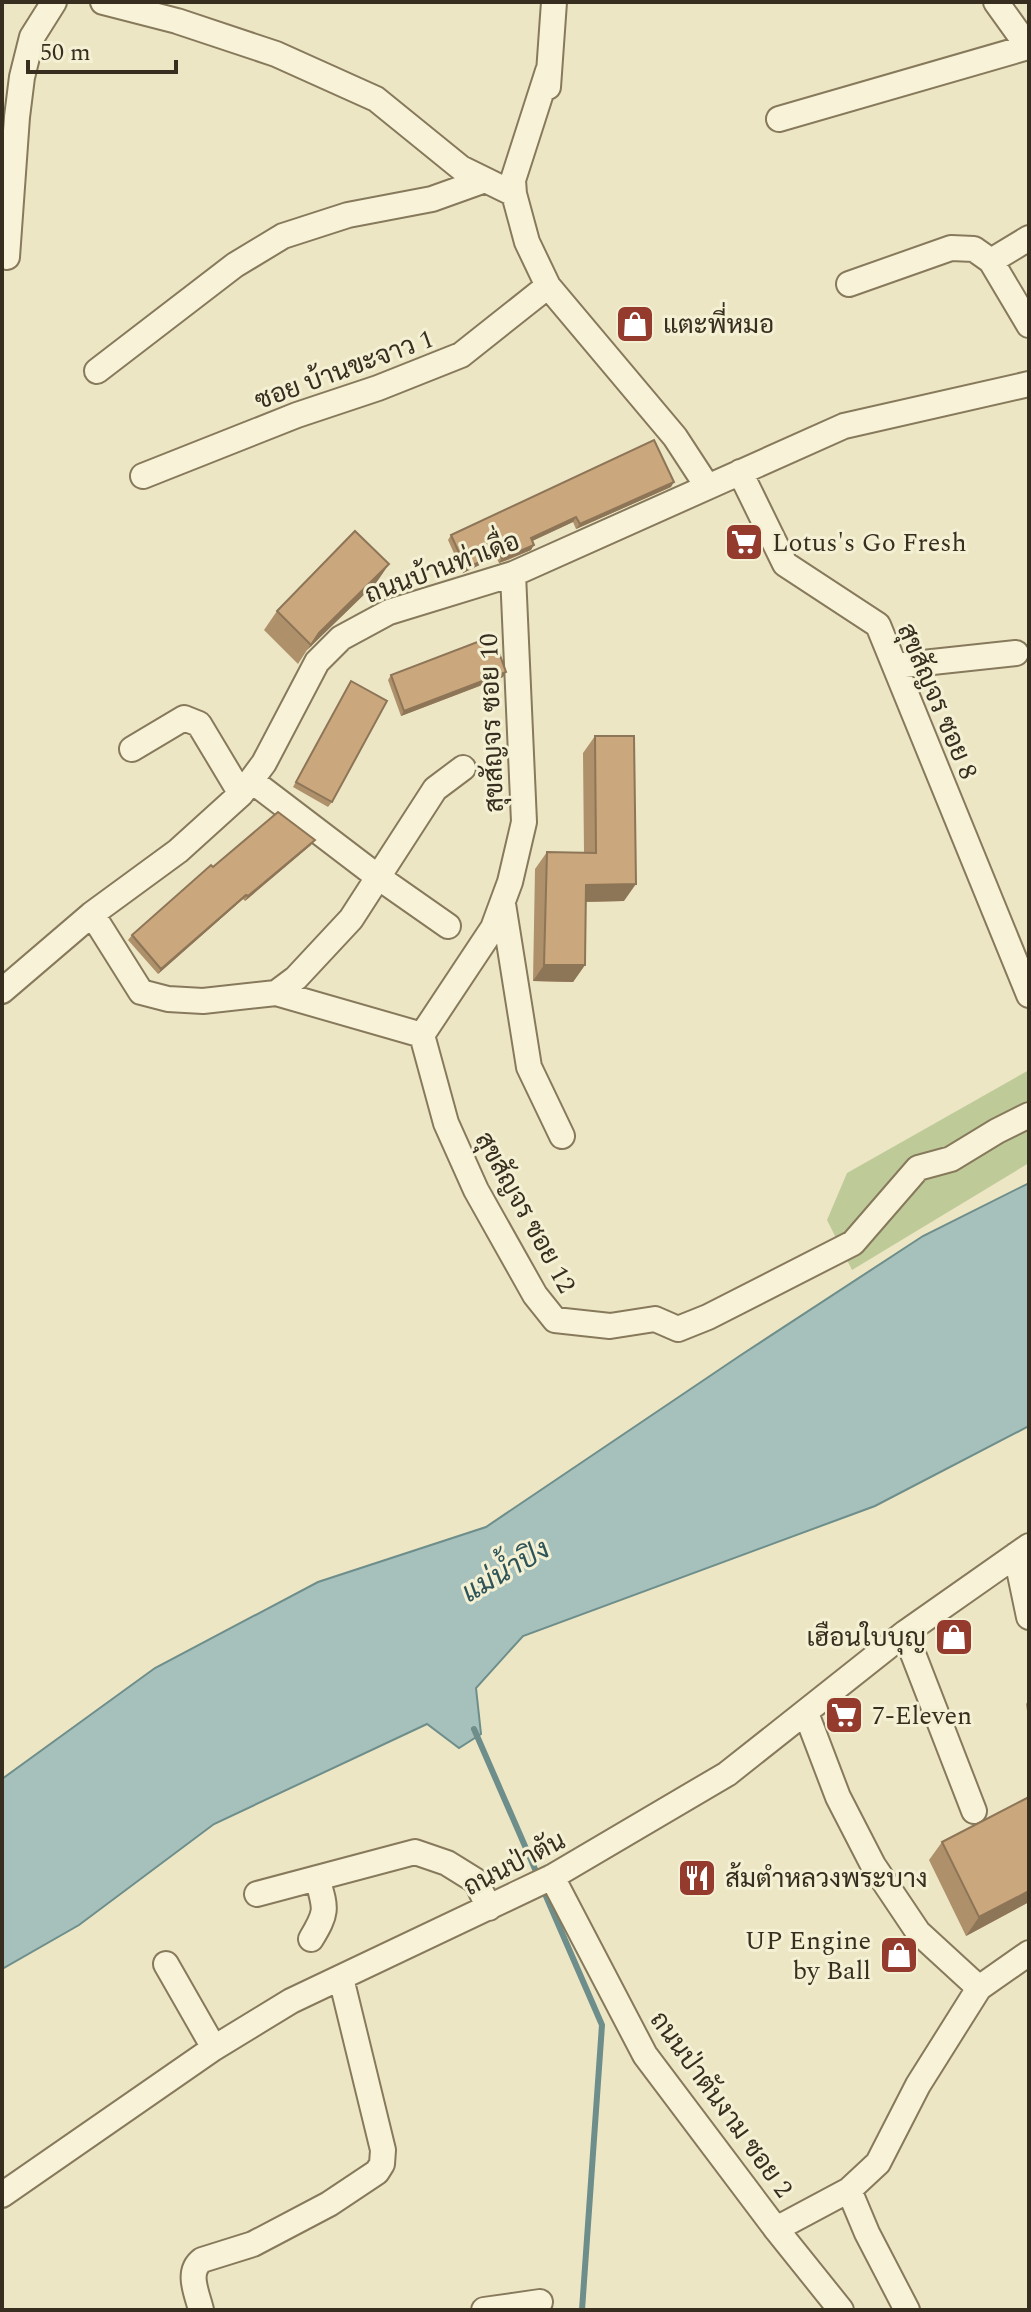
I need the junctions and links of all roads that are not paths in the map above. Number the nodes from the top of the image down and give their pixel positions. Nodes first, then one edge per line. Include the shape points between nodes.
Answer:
1 (54, 2) edge
2 (554, 2) edge
3 (996, 2) edge
4 (110, 3) edge
5 (1029, 48) edge
6 (22, 77) junction
7 (2, 95) edge
8 (779, 119) dead end
9 (485, 180) junction
10 (514, 194) junction
11 (1029, 238) edge
12 (7, 257) dead end
13 (991, 261) junction
14 (849, 284) dead end
15 (548, 286) junction
16 (1029, 325) edge
17 (97, 371) dead end
18 (1029, 384) edge
19 (740, 472) junction
20 (143, 476) dead end
21 (707, 486) junction
22 (513, 574) junction
23 (1016, 653) dead end
24 (895, 666) junction
25 (132, 749) dead end
26 (463, 768) dead end
27 (247, 787) junction
28 (378, 877) junction
29 (503, 902) junction
30 (92, 914) junction
31 (448, 926) dead end
32 (2, 991) edge
33 (276, 993) junction
34 (1029, 995) edge
35 (422, 1035) junction
36 (1029, 1115) edge
37 (562, 1136) dead end
38 (1022, 1551) edge
39 (1029, 1617) edge
40 (905, 1633) junction
41 (806, 1713) junction
42 (974, 1811) dead end
43 (552, 1877) junction
44 (317, 1878) junction
45 (257, 1894) dead end
46 (489, 1908) junction
47 (311, 1939) dead end
48 (166, 1964) dead end
49 (1024, 1965) edge
50 (341, 1978) junction
51 (979, 1988) junction
52 (214, 2048) junction
53 (849, 2190) junction
54 (2, 2195) edge
55 (776, 2229) junction
56 (540, 2302) dead end
57 (201, 2310) edge
58 (484, 2310) edge
59 (841, 2310) edge
60 (907, 2310) edge

1 - 6 street via 32,37
2 - 10 street via 548,97 523,185
3 - 5 street
4 - 9 street via 276,54 376,99 461,168
5 - 8 street
6 - 7 street
6 - 12 street
9 - 10 street
9 - 17 street via 432,199 348,215 283,236 235,265
10 - 15 street via 527,242
11 - 13 street
13 - 14 street via 974,249 951,248
13 - 16 street
15 - 20 street, ซอย บ้านขะจาว 1 via 461,355
15 - 21 street via 675,437
18 - 19 street, ถนนบ้านท่าเดื่อ via 844,426
19 - 21 street, ถนนบ้านท่าเดื่อ
19 - 24 street, สุขสัญจร ซอย 8 via 785,564 878,625
21 - 22 street, ถนนบ้านท่าเดื่อ
22 - 27 street, ถนนบ้านท่าเดื่อ via 389,612 341,638 317,662
22 - 29 street, สุขสัญจร ซอย 10 via 524,822
23 - 24 street
24 - 34 street, สุขสัญจร ซอย 8
25 - 27 street via 184,718 199,724
26 - 28 street via 435,789
27 - 28 street
27 - 30 street, ถนนบ้านท่าเดื่อ via 178,851
28 - 31 street
28 - 33 street via 351,919
29 - 35 street, สุขสัญจร ซอย 10 via 493,928
29 - 37 street via 529,1067
30 - 32 street, ถนนบ้านท่าเดื่อ
30 - 33 street via 141,992 203,1001
33 - 35 street
35 - 36 street, สุขสัญจร ซอย 12 via 446,1123 476,1190 535,1295 555,1320 610,1326 655,1319 678,1329 708,1317 853,1243 918,1168 951,1159
38 - 39 street
38 - 40 street, ถนนป่าตัน
40 - 41 street, ถนนป่าตัน
40 - 42 street
41 - 43 street, ถนนป่าตัน via 727,1774
41 - 51 street via 838,1797 873,1865 918,1932
43 - 46 street, ถนนป่าตัน
43 - 55 street, ถนนป่าตันงาม ซอย 2 via 645,2055
44 - 45 street
44 - 46 street via 415,1852 476,1881
44 - 47 street via 325,1916
46 - 50 street, ถนนป่าตัน
48 - 52 street
49 - 51 street
50 - 52 street, ถนนป่าตัน
50 - 57 street via 382,2164 316,2211 253,2244 197,2263 193,2277
51 - 53 street via 918,2085 878,2163
52 - 54 street, ถนนป่าตัน
53 - 55 street
53 - 60 street
55 - 59 street, ถนนป่าตันงาม ซอย 2
56 - 58 street

